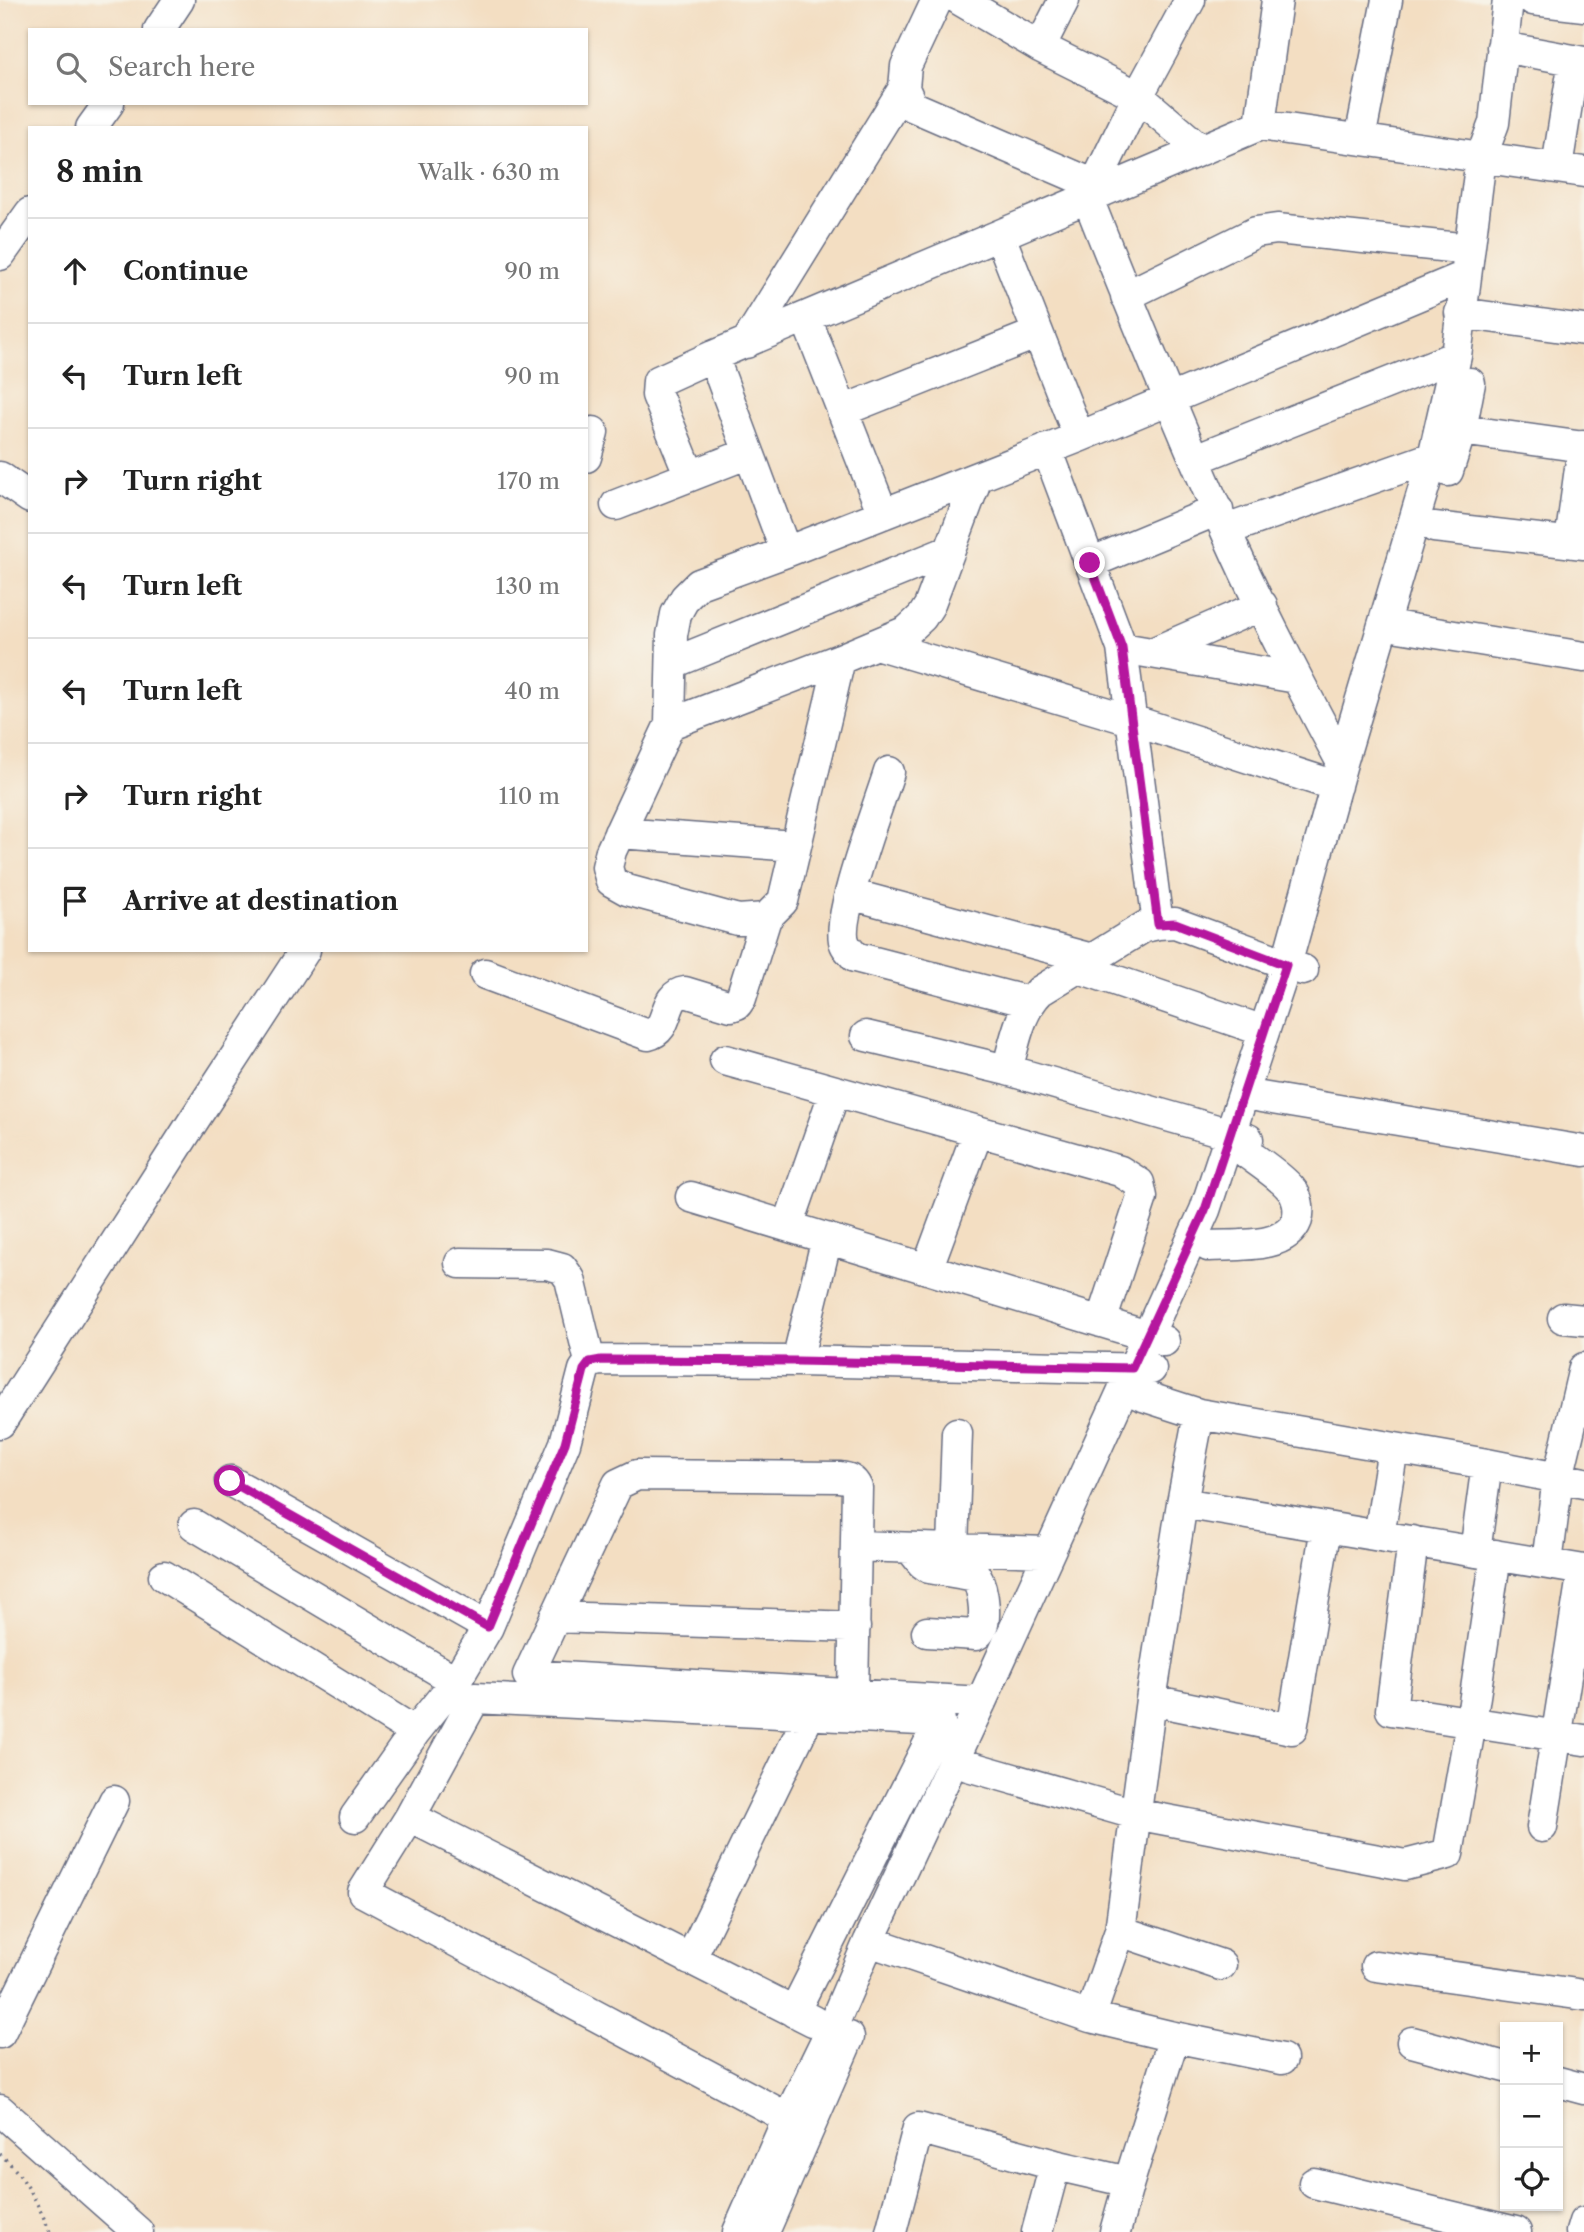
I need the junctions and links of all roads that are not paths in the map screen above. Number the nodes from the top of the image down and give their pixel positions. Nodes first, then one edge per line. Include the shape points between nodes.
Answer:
1 (179, 0) edge
2 (937, 0) edge
3 (960, 0) edge
4 (1064, 0) edge
5 (1190, 0) edge
6 (1277, 0) edge
7 (1387, 0) edge
8 (1508, 0) edge
9 (1533, 0) edge
10 (1584, 6) edge
11 (160, 28) edge
12 (1040, 47) junction
13 (1502, 47) junction
14 (1579, 61) edge
15 (904, 88) junction
16 (1138, 96) junction
17 (108, 105) edge
18 (1260, 125) junction
19 (92, 126) edge
20 (1360, 139) junction
21 (1201, 150) junction
22 (1490, 159) junction
23 (1570, 170) edge
24 (1092, 192) junction
25 (28, 216) edge
26 (1000, 236) junction
27 (0, 255) edge
28 (1467, 262) junction
29 (1126, 296) junction
30 (1469, 314) junction
31 (806, 318) junction
32 (1584, 330) edge
33 (1038, 333) junction
34 (746, 343) junction
35 (713, 356) junction
36 (1456, 356) junction
37 (1170, 398) junction
38 (842, 411) junction
39 (1461, 430) junction
40 (1079, 437) junction
41 (1583, 447) edge
42 (1047, 449) junction
43 (749, 453) junction
44 (1433, 457) junction
45 (1196, 459) junction
46 (690, 476) junction
47 (0, 477) edge
48 (977, 478) junction
49 (28, 497) edge
50 (616, 505) dead end
51 (883, 514) junction
52 (1222, 520) junction
53 (1434, 527) junction
54 (1577, 543) edge
55 (950, 551) junction
56 (786, 552) junction
57 (1090, 563) junction
58 (1262, 605) junction
59 (1398, 627) junction
60 (876, 644) junction
61 (1122, 648) junction
62 (1152, 653) junction
63 (1584, 657) edge
64 (840, 659) junction
65 (673, 663) junction
66 (1297, 678) junction
67 (1131, 720) junction
68 (670, 724) junction
69 (889, 772) dead end
70 (1339, 774) junction
71 (619, 834) junction
72 (796, 846) junction
73 (850, 894) junction
74 (766, 918) junction
75 (1158, 924) junction
76 (305, 952) edge
77 (1086, 963) junction
78 (1295, 968) junction
79 (485, 974) dead end
80 (1029, 1002) junction
81 (1264, 1031) junction
82 (866, 1036) dead end
83 (725, 1060) dead end
84 (1007, 1070) junction
85 (835, 1091) junction
86 (1261, 1097) junction
87 (978, 1131) junction
88 (1241, 1141) junction
89 (1584, 1151) edge
90 (691, 1196) dead end
91 (788, 1226) junction
92 (827, 1238) junction
93 (1208, 1246) junction
94 (460, 1263) dead end
95 (927, 1269) junction
96 (1101, 1322) junction
97 (1155, 1338) junction
98 (797, 1361) junction
99 (590, 1362) junction
100 (1584, 1368) edge
101 (1141, 1377) junction
102 (1199, 1414) junction
103 (0, 1423) edge
104 (957, 1433) dead end
105 (1393, 1448) junction
106 (1487, 1464) junction
107 (230, 1481) dead end
108 (1571, 1481) edge
109 (1182, 1503) junction
110 (194, 1525) dead end
111 (1326, 1527) junction
112 (1379, 1536) junction
113 (1413, 1541) junction
114 (856, 1546) junction
115 (910, 1548) junction
116 (953, 1548) junction
117 (1048, 1552) junction
118 (1485, 1553) junction
119 (1547, 1563) junction
120 (1583, 1570) edge
121 (164, 1576) dead end
122 (984, 1602) junction
123 (1026, 1603) junction
124 (555, 1617) junction
125 (488, 1627) junction
126 (855, 1627) junction
127 (927, 1632) dead end
128 (456, 1681) junction
129 (853, 1693) junction
130 (1152, 1700) junction
131 (981, 1702) junction
132 (809, 1715) junction
133 (1471, 1723) junction
134 (415, 1732) junction
135 (1570, 1737) edge
136 (968, 1766) junction
137 (114, 1801) dead end
138 (1135, 1814) junction
139 (355, 1817) dead end
140 (410, 1817) junction
141 (1542, 1827) dead end
142 (1120, 1931) junction
143 (878, 1944) junction
144 (691, 1960) junction
145 (1221, 1965) dead end
146 (1376, 1966) dead end
147 (1584, 1995) edge
148 (794, 2012) junction
149 (1090, 2017) junction
150 (831, 2030) junction
151 (0, 2033) edge
152 (1174, 2037) junction
153 (1412, 2042) dead end
154 (1282, 2059) dead end
155 (1500, 2066) edge
156 (1563, 2083) edge
157 (1584, 2089) edge
158 (0, 2110) edge
159 (788, 2118) junction
160 (1055, 2165) junction
161 (1129, 2182) junction
162 (1314, 2183) dead end
163 (1584, 2222) edge
164 (138, 2232) edge
165 (738, 2232) edge
166 (764, 2232) edge
167 (891, 2232) edge
168 (1037, 2232) edge
169 (1115, 2232) edge
170 (1516, 2232) edge
171 (1581, 2232) edge

1 - 11 street
2 - 15 street via 906,66
3 - 12 street
4 - 12 street
5 - 16 street
6 - 18 street
7 - 20 street
8 - 13 street
9 - 10 street
12 - 16 street
13 - 14 street
13 - 22 street
14 - 23 street
15 - 24 street via 912,106
15 - 34 street
16 - 21 street
16 - 24 street
17 - 19 street
18 - 20 street
18 - 21 street
20 - 22 street
21 - 24 street
22 - 23 street
22 - 28 street
22 - 30 street
24 - 26 street
24 - 29 street
25 - 27 street
26 - 31 street
26 - 33 street
28 - 29 street via 1266,230 1238,239
28 - 30 street
28 - 37 street
29 - 37 street
30 - 32 street
30 - 36 street
30 - 39 street via 1474,358
31 - 34 street
31 - 38 street
33 - 38 street
33 - 40 street
34 - 35 street
35 - 43 street
35 - 46 street via 658,381 656,387
36 - 44 street
36 - 45 street
37 - 40 street
37 - 45 street
38 - 51 street
39 - 41 street
39 - 53 street
40 - 42 street
41 - 54 street
42 - 48 street
42 - 57 street
43 - 46 street
43 - 56 street
44 - 52 street
44 - 70 street
45 - 52 street
46 - 50 street
47 - 49 street
48 - 51 street
48 - 55 street
51 - 56 street
52 - 57 street
52 - 58 street
53 - 54 street
53 - 59 street
55 - 60 street via 922,617 907,631
55 - 65 street
56 - 65 street via 699,584 676,614
57 - 61 street
58 - 62 street
58 - 66 street
59 - 63 street
59 - 78 street via 1378,709
60 - 64 street
60 - 67 street
61 - 62 street
61 - 67 street
62 - 66 street
64 - 68 street
64 - 72 street
65 - 68 street
66 - 70 street
67 - 70 street
67 - 75 street
68 - 71 street
69 - 73 street
70 - 78 street
71 - 72 street
71 - 74 street via 607,867 611,881 627,890 738,920
72 - 74 street via 782,901
73 - 77 street
73 - 80 street via 842,930 845,945 855,957
74 - 79 street via 737,1004 677,993 655,1034
75 - 77 street via 1144,927
75 - 78 street via 1175,923
76 - 103 street
77 - 80 street
77 - 81 street
78 - 81 street
78 - 86 street
80 - 84 street
81 - 88 street
82 - 84 street
83 - 85 street
84 - 88 street
85 - 87 street
85 - 91 street
86 - 88 street
86 - 89 street
87 - 95 street
87 - 96 street via 1121,1171 1139,1183 1142,1197
88 - 93 street via 1222,1216
88 - 93 street via 1291,1188 1299,1214 1294,1227 1272,1242
88 - 97 street via 1205,1210
90 - 91 street
91 - 92 street
92 - 95 street
92 - 98 street
93 - 97 street
94 - 99 street via 562,1268 570,1279
95 - 96 street
96 - 97 street
97 - 101 street
98 - 99 street
98 - 101 street
99 - 125 street via 565,1443
100 - 108 street
101 - 102 street
101 - 117 street
101 - 136 street via 998,1710
102 - 105 street
102 - 109 street
104 - 116 street
105 - 106 street
105 - 112 street
106 - 108 street
106 - 118 street
107 - 125 street
108 - 119 street
109 - 111 street
109 - 130 street
110 - 128 street
111 - 112 street
111 - 130 street via 1292,1729
112 - 113 street
113 - 118 street
113 - 133 street via 1391,1710
114 - 115 street
114 - 124 street via 857,1488 848,1478 637,1475 618,1484 612,1494
114 - 126 street
115 - 116 street
115 - 122 street via 929,1568 976,1576
116 - 117 street
117 - 123 street
118 - 119 street
118 - 133 street
119 - 120 street
120 - 135 street
121 - 134 street
122 - 123 street
122 - 127 street via 979,1634
123 - 131 street
124 - 126 street
124 - 129 street via 528,1675
125 - 128 street
126 - 129 street
128 - 134 street
129 - 131 street
130 - 138 street
131 - 143 street
132 - 140 street via 474,1698
132 - 144 street
132 - 148 street via 940,1721
133 - 135 street
133 - 138 street via 1448,1854 1437,1857 1405,1865
134 - 139 street
135 - 141 street
136 - 138 street
136 - 143 street
137 - 151 street
138 - 142 street
140 - 144 street
140 - 159 street via 363,1892
142 - 145 street
142 - 149 street
143 - 149 street
143 - 150 street
143 - 166 street
144 - 148 street
146 - 147 street
148 - 150 street
149 - 152 street
150 - 159 street
152 - 154 street
152 - 161 street
153 - 155 street
156 - 157 street
158 - 164 street
159 - 165 street
160 - 161 street
160 - 167 street via 918,2128
160 - 168 street
161 - 169 street
162 - 170 street
163 - 171 street

